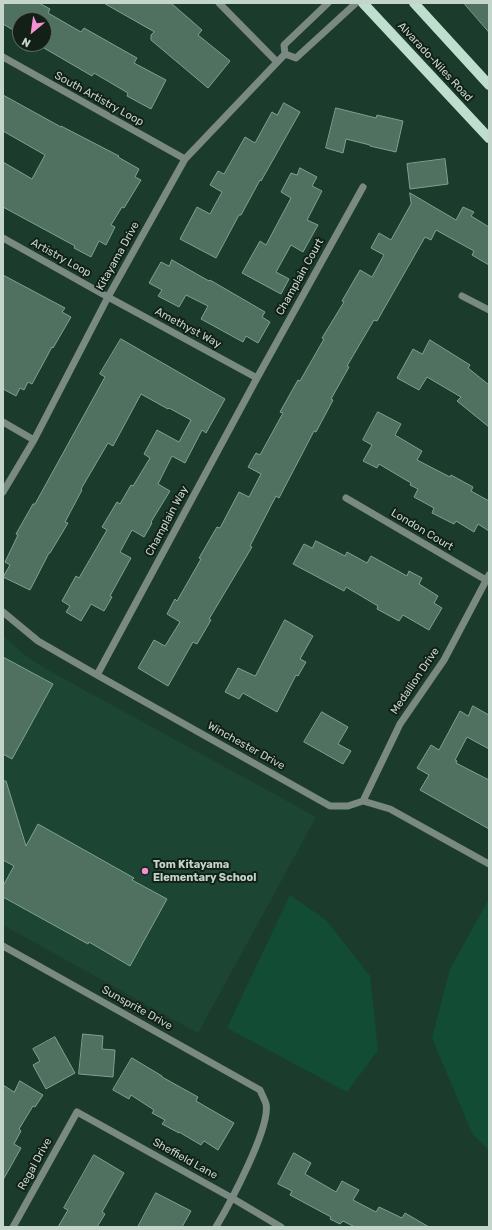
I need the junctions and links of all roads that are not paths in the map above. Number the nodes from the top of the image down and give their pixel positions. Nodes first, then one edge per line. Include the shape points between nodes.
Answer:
1 (220, 3) edge
2 (328, 3) edge
3 (356, 3) edge
4 (362, 3) edge
5 (414, 3) edge
6 (285, 54) junction
7 (3, 57) edge
8 (277, 62) junction
9 (489, 85) edge
10 (489, 138) edge
11 (185, 159) junction
12 (363, 187) dead end
13 (3, 238) edge
14 (462, 296) dead end
15 (108, 297) junction
16 (489, 310) edge
17 (257, 378) junction
18 (3, 422) edge
19 (34, 440) junction
20 (3, 492) edge
21 (346, 498) dead end
22 (487, 578) edge
23 (3, 612) edge
24 (97, 675) junction
25 (362, 801) junction
26 (489, 864) edge
27 (3, 946) edge
28 (77, 1112) joint
29 (232, 1198) junction
30 (13, 1227) edge
31 (216, 1227) edge
32 (282, 1227) edge

1 - 8 street
2 - 6 street, Kitayama Drive via 284,45
3 - 6 street via 296,58
4 - 10 main road, Alvarado-Niles Road
5 - 9 main road
6 - 8 street, Kitayama Drive
7 - 11 street, South Artistry Loop
8 - 11 street, Kitayama Drive
11 - 15 street, Kitayama Drive
12 - 17 street, Champlain Court
13 - 15 street, Artistry Loop
14 - 16 street
15 - 17 street, Amethyst Way
15 - 19 street, Kitayama Drive
17 - 24 street, Champlain Way
18 - 19 street
19 - 20 street, Kitayama Drive
21 - 22 street, London Court
22 - 25 street, Medallion Drive via 444,660 400,724
23 - 24 street, Winchester Drive via 38,641
24 - 25 street, Winchester Drive via 330,806 348,806
25 - 26 street via 390,809
27 - 29 street, Sunsprite Drive via 260,1090 266,1104 262,1131
28 - 29 street, Sheffield Lane
28 - 30 street, Regal Drive
29 - 31 street
29 - 32 street, Sheffield Lane

